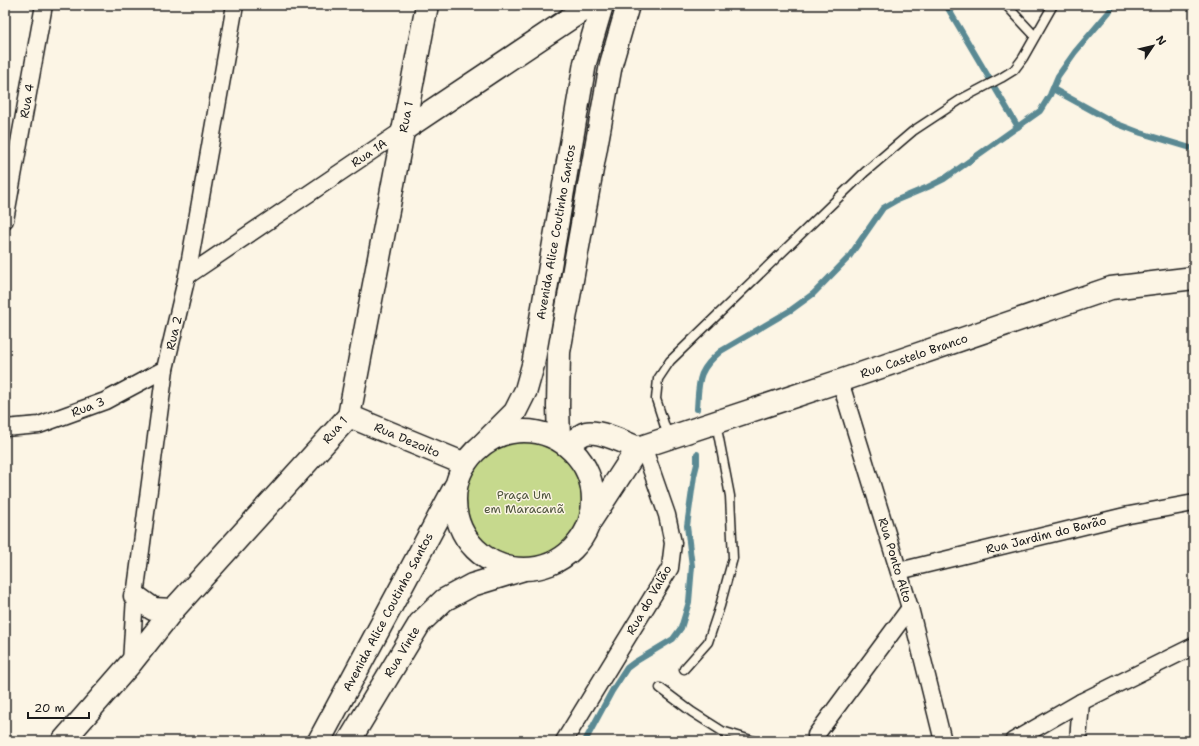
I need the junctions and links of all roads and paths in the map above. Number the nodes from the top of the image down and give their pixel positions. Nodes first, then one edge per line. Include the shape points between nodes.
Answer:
1 (44, 5) edge
2 (235, 5) edge
3 (427, 5) edge
4 (590, 5) edge
5 (602, 5) edge
6 (627, 5) edge
7 (1006, 5) edge
8 (1053, 5) edge
9 (1035, 36) junction
10 (403, 130) junction
11 (5, 220) edge
12 (187, 276) junction
13 (1194, 278) edge
14 (165, 369) junction
15 (840, 381) junction
16 (558, 406) junction
17 (349, 416) junction
18 (716, 422) junction
19 (5, 428) edge
20 (593, 433) junction
21 (668, 438) junction
22 (564, 443) junction
23 (483, 444) junction
24 (641, 447) junction
25 (461, 473) junction
26 (1194, 503) edge
27 (591, 520) junction
28 (522, 569) junction
29 (899, 571) junction
30 (135, 596) junction
31 (910, 608) junction
32 (173, 610) junction
33 (1194, 646) edge
34 (131, 663) junction
35 (684, 670) dead end
36 (660, 688) dead end
37 (1081, 702) junction
38 (817, 738) edge
39 (63, 741) edge
40 (319, 741) edge
41 (349, 741) edge
42 (564, 741) edge
43 (754, 741) edge
44 (943, 741) edge
45 (1013, 741) edge
46 (1078, 741) edge

1 - 11 street, Rua 4
2 - 12 street, Rua 2
3 - 10 street, Rua 1
4 - 10 street, Rua 1A
5 - 23 street, Avenida Alice Coutinho Santos via 586,63 532,371 515,412
6 - 16 street, Avenida Alice Coutinho Santos via 611,64 559,352
7 - 9 lane
8 - 9 lane
9 - 21 lane via 1014,70 963,98 907,136 865,172 670,361 658,379 656,399
10 - 12 street, Rua 1A
10 - 17 street, Rua 1
12 - 14 street, Rua 2
13 - 15 street, Rua Castelo Branco via 1111,288
14 - 19 street, Rua 3 via 105,401 39,425
14 - 30 street, Rua 2
15 - 18 street, Rua Castelo Branco
15 - 29 street, Rua Ponto Alto
16 - 20 street via 568,419
16 - 22 street, Avenida Alice Coutinho Santos
17 - 25 street, Rua Dezoito
17 - 32 street, Rua 1
18 - 21 street, Rua Castelo Branco
18 - 35 lane via 730,496 733,558 708,642
20 - 22 street via 586,433
20 - 24 street
21 - 24 street, Rua Castelo Branco
22 - 23 street via 534,431 507,432
22 - 27 street via 586,467 594,493
23 - 25 street
24 - 27 street
24 - 42 street, Rua do Valão via 667,516 673,543 670,568
25 - 28 street via 456,507 462,531 477,550 498,564
25 - 40 street, Avenida Alice Coutinho Santos
26 - 29 street, Rua Jardim do Barão via 1129,515
27 - 28 street via 576,546 558,560 552,564
28 - 41 street, Rua Vinte via 472,585 444,600 420,623
29 - 31 street, Rua Ponto Alto
30 - 32 street via 152,609
30 - 34 street, Rua 2
31 - 38 street
31 - 44 street, Rua Ponto Alto
32 - 34 street, Rua 1
33 - 37 street
34 - 39 street, Rua 1
36 - 43 lane via 722,732
37 - 45 street
37 - 46 street

